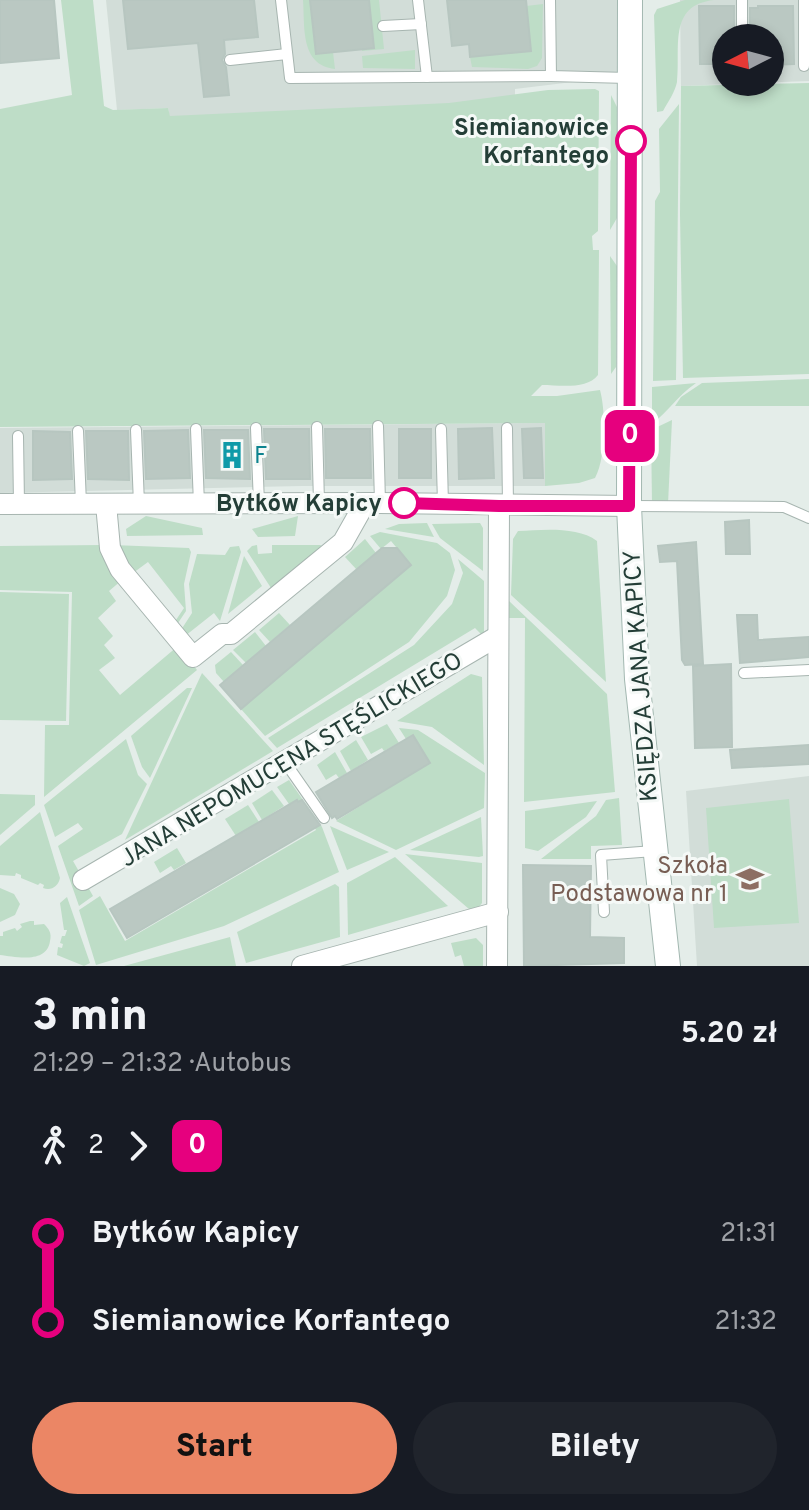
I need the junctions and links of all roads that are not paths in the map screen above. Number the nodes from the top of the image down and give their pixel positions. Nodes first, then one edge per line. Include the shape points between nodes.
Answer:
1 (281, 0) edge
2 (418, 0) edge
3 (550, 0) edge
4 (742, 0) edge
5 (804, 0) edge
6 (633, 1) edge
7 (421, 24) junction
8 (742, 24) edge
9 (383, 26) dead end
10 (287, 54) junction
11 (230, 60) dead end
12 (804, 66) dead end
13 (551, 76) junction
14 (427, 77) junction
15 (630, 78) junction
16 (378, 426) dead end
17 (317, 427) dead end
18 (256, 428) dead end
19 (507, 428) dead end
20 (196, 429) dead end
21 (441, 429) dead end
22 (136, 430) dead end
23 (78, 431) dead end
24 (18, 436) dead end
25 (319, 503) junction
26 (372, 503) junction
27 (10, 504) edge
28 (81, 504) junction
29 (106, 504) junction
30 (139, 504) junction
31 (199, 504) junction
32 (259, 504) junction
33 (443, 504) junction
34 (504, 506) junction
35 (629, 506) junction
36 (809, 518) edge
37 (498, 636) junction
38 (809, 670) edge
39 (744, 673) dead end
40 (285, 762) junction
41 (324, 818) dead end
42 (654, 851) junction
43 (83, 880) dead end
44 (498, 912) junction
45 (604, 912) dead end
46 (338, 961) edge
47 (302, 966) edge
48 (497, 966) edge
49 (668, 966) edge

1 - 10 lane
2 - 7 lane
3 - 13 lane
4 - 8 lane
5 - 12 lane
6 - 15 street, KSIĘDZA JANA KAPICY
7 - 9 lane
7 - 14 lane
10 - 11 lane
10 - 14 lane via 290,78
13 - 14 lane
13 - 15 lane
15 - 35 street, KSIĘDZA JANA KAPICY
16 - 26 lane
17 - 25 lane
18 - 32 lane
19 - 34 lane
20 - 31 lane
21 - 33 lane
22 - 30 lane
23 - 28 lane
24 - 27 lane
25 - 26 street
25 - 32 street
26 - 29 street via 343,542 264,609 193,657 120,569 108,540
26 - 33 street
27 - 28 street
28 - 29 street
29 - 30 street
30 - 31 street
31 - 32 street
33 - 34 street
34 - 35 street
34 - 37 street
35 - 36 lane via 784,507
35 - 42 street, KSIĘDZA JANA KAPICY via 637,679
37 - 40 street, JANA NEPOMUCENA STĘŚLICKIEGO
37 - 44 street
38 - 39 lane
40 - 41 lane
40 - 43 street, JANA NEPOMUCENA STĘŚLICKIEGO
42 - 45 lane via 601,855
42 - 49 street, KSIĘDZA JANA KAPICY
44 - 46 street
44 - 48 street
46 - 47 street

